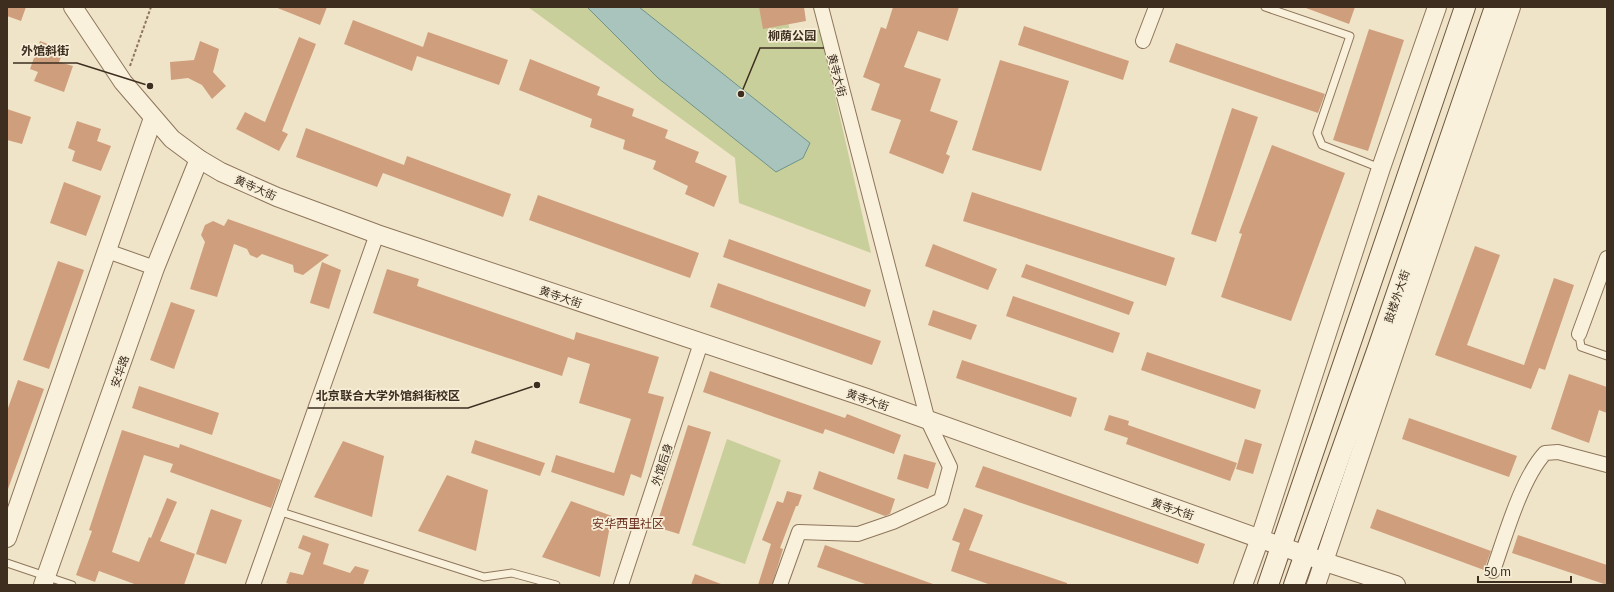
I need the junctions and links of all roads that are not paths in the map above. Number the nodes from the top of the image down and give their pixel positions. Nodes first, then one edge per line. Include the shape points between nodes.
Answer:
1 (73, 7) edge
2 (821, 7) edge
3 (1156, 7) edge
4 (1265, 7) edge
5 (1437, 7) edge
6 (1465, 7) edge
7 (1495, 7) edge
8 (1511, 7) edge
9 (1143, 41) dead end
10 (153, 118) junction
11 (199, 159) junction
12 (1380, 168) junction
13 (378, 234) junction
14 (107, 251) junction
15 (1607, 258) edge
16 (155, 268) junction
17 (1579, 334) joint
18 (701, 344) junction
19 (1607, 356) edge
20 (928, 421) junction
21 (1607, 465) edge
22 (278, 511) junction
23 (8, 533) edge
24 (1260, 538) junction
25 (1282, 546) junction
26 (1305, 555) junction
27 (1324, 562) junction
28 (7, 563) edge
29 (1493, 571) dead end
30 (45, 581) edge
31 (72, 585) edge
32 (252, 585) edge
33 (556, 585) edge
34 (621, 585) edge
35 (780, 585) edge
36 (1243, 585) edge
37 (1268, 585) edge
38 (1294, 585) edge
39 (1316, 585) edge
40 (1396, 585) edge

1 - 10 street, 黄寺大街 via 123,82
2 - 20 street, 黄寺大街
3 - 9 street
4 - 12 lane via 1350,36 1317,133 1322,145
5 - 12 street
6 - 25 main road
7 - 26 main road, 鼓楼外大街
8 - 27 street, 鼓楼外大街
10 - 11 street, 黄寺大街 via 172,139
10 - 14 street
11 - 13 street, 黄寺大街 via 276,197
11 - 16 street, 安华路
12 - 24 street
13 - 18 street, 黄寺大街
13 - 22 street
14 - 16 street
14 - 23 street
15 - 17 street
16 - 30 street, 安华路
17 - 19 lane via 1581,346
18 - 20 street, 黄寺大街
18 - 34 street, 外馆后身
20 - 24 street, 黄寺大街
20 - 35 street, 黄寺大街 via 950,466 941,500 894,522 858,534 799,532
21 - 29 street via 1558,452 1545,453 1537,462 1516,504
22 - 32 street
22 - 33 lane via 484,577 512,573
24 - 25 street, 黄寺大街
24 - 36 street
25 - 26 street, 黄寺大街
25 - 37 main road
26 - 27 street, 黄寺大街
26 - 38 main road, 鼓楼外大街
27 - 39 street, 鼓楼外大街
27 - 40 street, 黄寺大街
28 - 30 lane
30 - 31 lane

